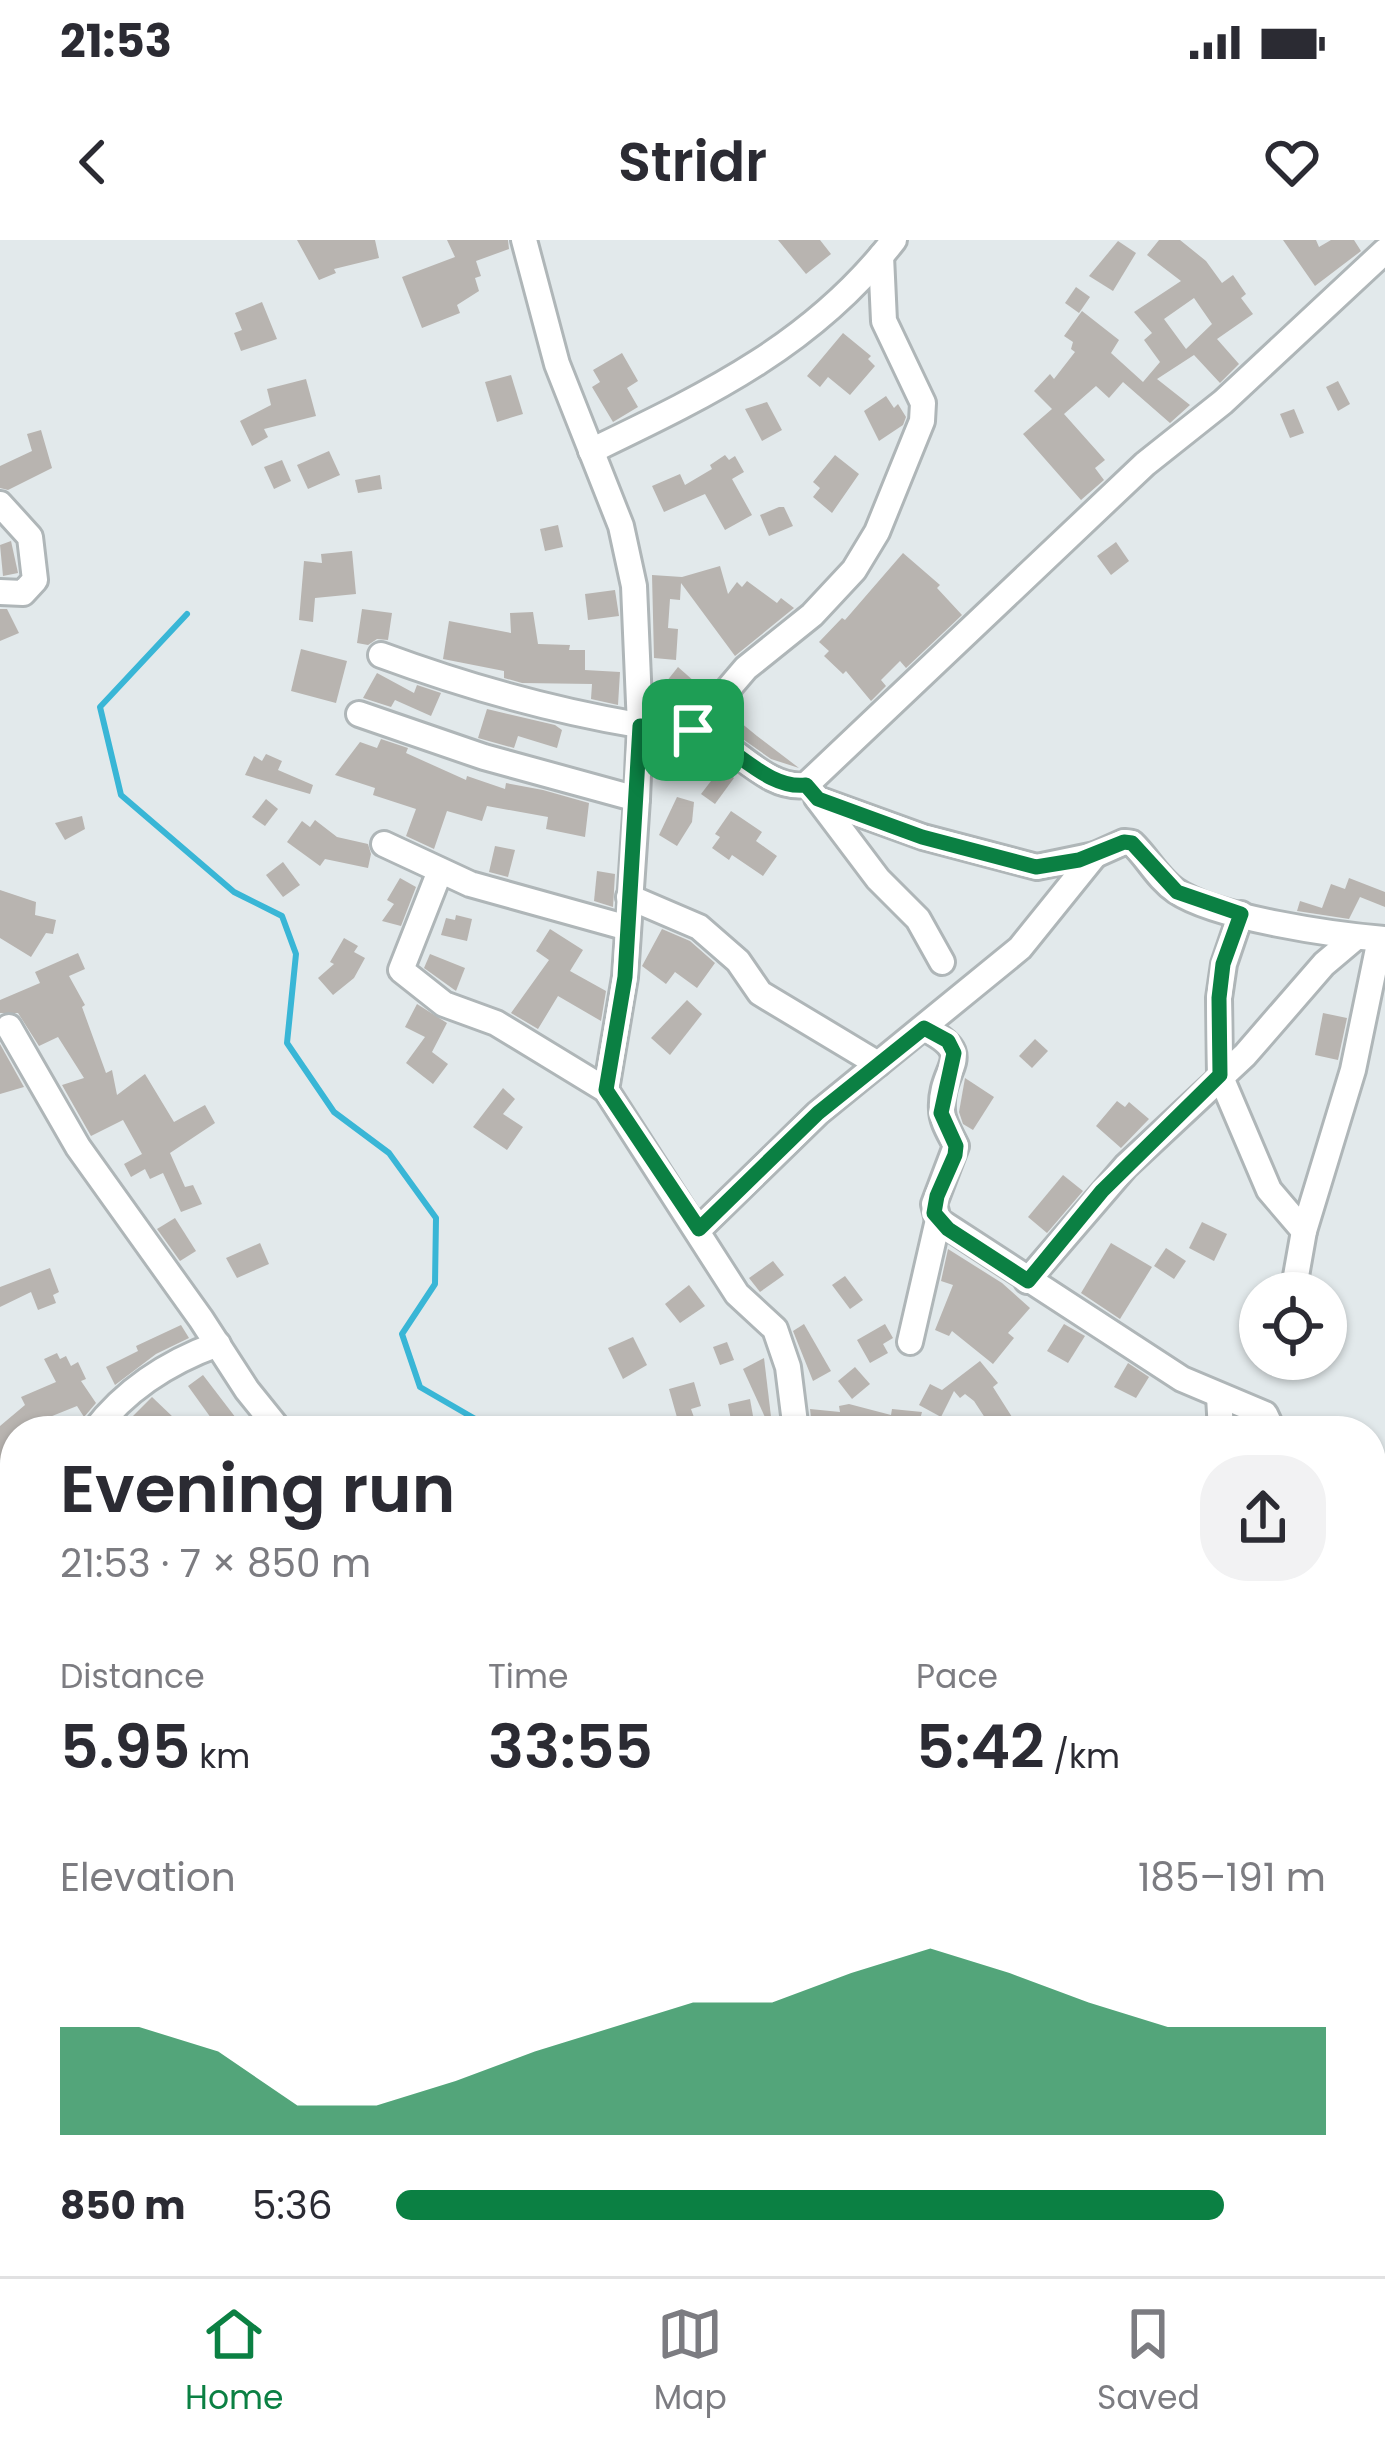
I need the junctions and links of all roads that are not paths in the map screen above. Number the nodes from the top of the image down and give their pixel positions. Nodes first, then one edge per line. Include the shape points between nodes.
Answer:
1 (524, 240) edge
2 (887, 248) edge
3 (1385, 251) edge
4 (591, 451) junction
5 (0, 505) edge
6 (0, 592) edge
7 (381, 655) dead end
8 (359, 714) dead end
9 (640, 726) junction
10 (693, 730) junction
11 (812, 792) junction
12 (637, 799) junction
13 (384, 844) dead end
14 (1095, 855) junction
15 (440, 871) junction
16 (629, 897) junction
17 (1241, 914) junction
18 (628, 928) junction
19 (1374, 938) edge
20 (942, 962) dead end
21 (9, 1028) dead end
22 (924, 1028) junction
23 (878, 1064) junction
24 (1220, 1075) junction
25 (606, 1090) junction
26 (938, 1220) junction
27 (699, 1229) junction
28 (1304, 1231) junction
29 (1297, 1272) edge
30 (1028, 1281) junction
31 (910, 1342) dead end
32 (218, 1344) junction
33 (1220, 1396) junction
34 (109, 1416) edge
35 (269, 1416) edge
36 (794, 1416) edge
37 (1221, 1416) edge
38 (1266, 1416) edge

1 - 4 street via 557,364
2 - 4 street via 837,306 772,354
2 - 10 street via 884,321 923,403 922,421 854,570 746,668
3 - 11 street via 1145,464
4 - 9 street via 634,586
5 - 6 street via 30,537 35,580 23,593
7 - 9 street via 477,690
8 - 12 street
9 - 10 street
9 - 12 street
10 - 11 street via 781,783
11 - 14 street via 922,837 1036,867
11 - 20 street via 918,920
12 - 16 street
13 - 15 street
14 - 17 street via 1132,843 1177,892
14 - 22 street via 1020,948
15 - 18 street
15 - 25 street via 401,970 444,1004 496,1023
16 - 18 street
16 - 23 street via 699,927 760,993
17 - 19 street
17 - 24 street via 1223,964
18 - 25 street
19 - 24 street via 1324,964
19 - 28 street via 1353,1070
21 - 32 street via 78,1147
22 - 23 street
22 - 26 street via 954,1053 941,1113 956,1146 934,1204
23 - 27 street
24 - 28 street via 1269,1190
24 - 30 street via 1102,1191
25 - 27 street
26 - 30 street
26 - 31 street
27 - 36 street via 737,1294 775,1329
28 - 29 street
30 - 33 street
32 - 34 street via 147,1378
32 - 35 street
33 - 37 street
33 - 38 street

